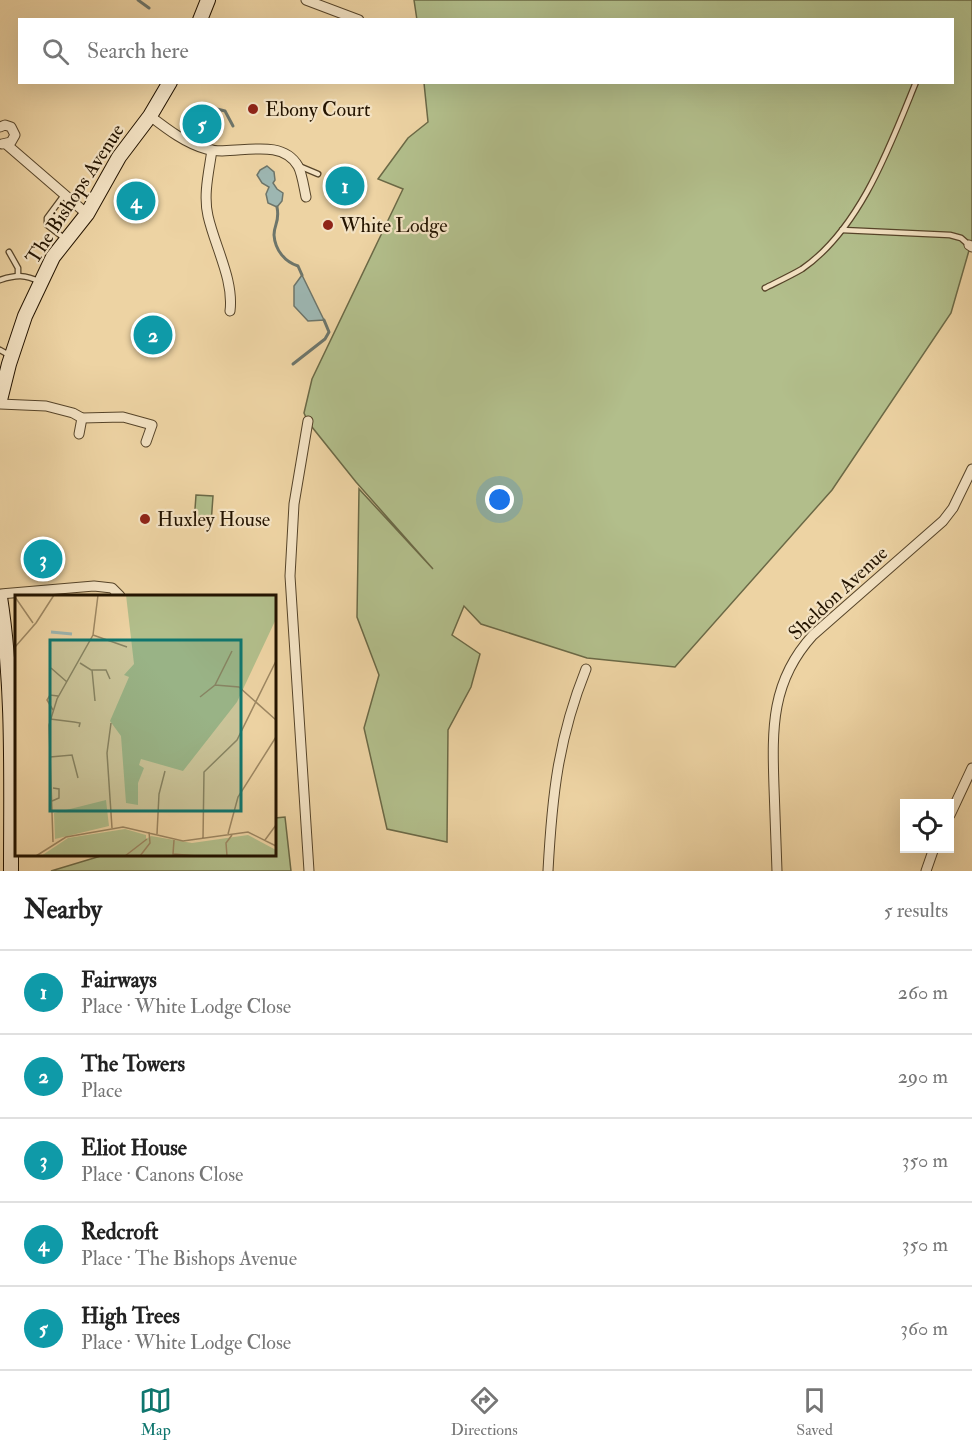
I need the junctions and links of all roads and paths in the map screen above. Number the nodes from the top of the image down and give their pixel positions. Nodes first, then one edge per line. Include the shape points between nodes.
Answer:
1 (208, 0) edge
2 (306, 0) edge
3 (201, 18) edge
4 (355, 18) edge
5 (169, 84) edge
6 (915, 84) edge
7 (150, 116) junction
8 (0, 127) edge
9 (3, 143) edge
10 (212, 150) junction
11 (299, 166) junction
12 (318, 174) dead end
13 (64, 195) junction
14 (306, 197) dead end
15 (87, 214) junction
16 (842, 230) junction
17 (67, 240) junction
18 (971, 246) edge
19 (9, 252) dead end
20 (18, 274) junction
21 (0, 280) edge
22 (40, 283) junction
23 (765, 288) dead end
24 (232, 296) junction
25 (242, 301) dead end
26 (230, 311) dead end
27 (6, 353) edge
28 (0, 402) edge
29 (82, 418) junction
30 (308, 422) dead end
31 (79, 434) dead end
32 (146, 442) dead end
33 (972, 469) edge
34 (118, 595) edge
35 (0, 596) edge
36 (586, 669) dead end
37 (14, 752) edge
38 (972, 768) edge
39 (954, 806) edge
40 (14, 822) edge
41 (933, 853) edge
42 (11, 871) edge
43 (309, 871) edge
44 (548, 871) edge
45 (777, 871) edge
46 (926, 871) edge

1 - 3 street
2 - 4 street
5 - 7 street, The Bishops Avenue
6 - 16 lane via 867,192
7 - 10 street via 185,141
7 - 15 street, The Bishops Avenue via 118,157
8 - 9 street via 9,125 15,132 14,140
9 - 13 street
10 - 11 street via 264,148 287,155
10 - 24 street via 207,214
11 - 12 lane
11 - 14 street
13 - 15 street
13 - 17 lane via 47,218 47,225
15 - 17 street, The Bishops Avenue
16 - 18 lane via 951,235
16 - 23 lane via 802,268
17 - 22 street, The Bishops Avenue
19 - 20 lane
20 - 21 lane
20 - 22 lane
22 - 27 street, The Bishops Avenue
24 - 25 street
24 - 26 street
27 - 28 street, The Bishops Avenue
28 - 29 street via 46,406
29 - 31 street
29 - 32 street via 123,417 152,425
30 - 43 street via 294,504 290,576
33 - 45 street, Sheldon Avenue via 943,521 813,635 786,675 774,713 772,736
34 - 35 street via 112,588 94,586
35 - 37 street
36 - 44 street via 560,749
37 - 40 street
38 - 39 street
40 - 42 street
41 - 46 street

